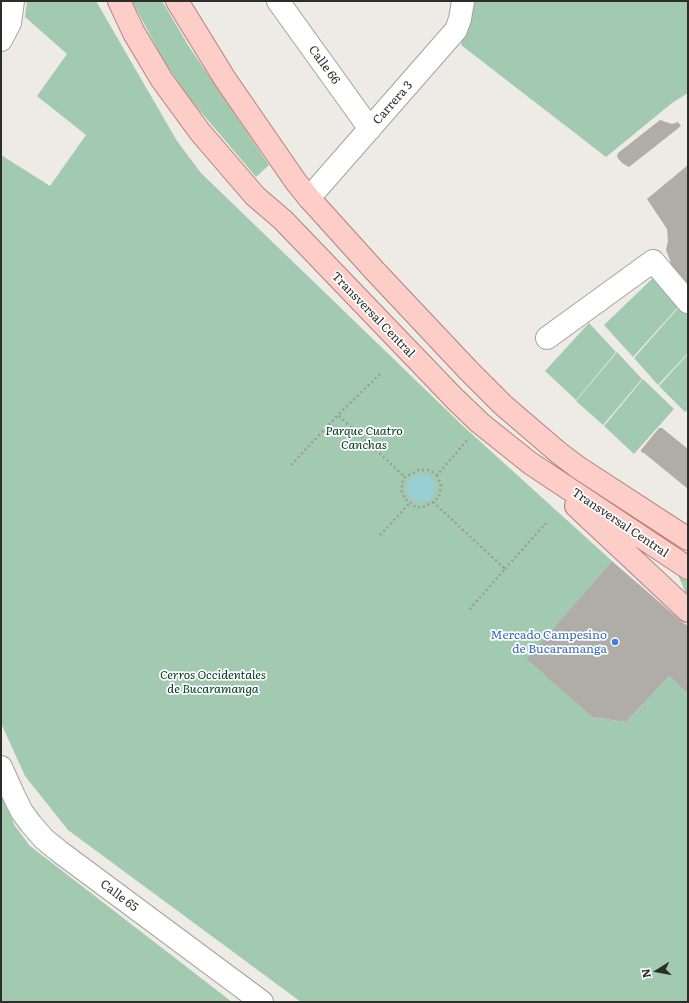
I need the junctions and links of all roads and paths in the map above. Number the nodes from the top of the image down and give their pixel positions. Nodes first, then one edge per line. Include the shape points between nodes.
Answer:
1 (13, 1) edge
2 (119, 1) edge
3 (177, 1) edge
4 (278, 1) edge
5 (463, 1) edge
6 (1, 40) edge
7 (370, 129) junction
8 (309, 198) junction
9 (688, 302) edge
10 (547, 338) dead end
11 (380, 374) dead end
12 (338, 415) junction
13 (480, 423) junction
14 (530, 463) junction
15 (291, 465) dead end
16 (437, 475) junction
17 (405, 477) junction
18 (433, 502) junction
19 (410, 503) junction
20 (546, 523) dead end
21 (380, 535) dead end
22 (688, 539) edge
23 (688, 568) edge
24 (506, 569) junction
25 (469, 610) dead end
26 (688, 611) edge
27 (1, 767) edge
28 (262, 1002) edge

1 - 6 street via 10,23
2 - 13 main road, Transversal Central via 134,33 162,80 200,132 255,196 283,220
3 - 8 main road, Transversal Central via 237,97
4 - 7 street, Calle 66
5 - 7 street, Carrera 3 via 456,30
7 - 8 street, Carrera 3
8 - 22 main road, Transversal Central via 502,405 579,468
9 - 10 street via 653,261
11 - 12 path
12 - 15 path
12 - 17 path
13 - 14 main road, Transversal Central
13 - 16 path
14 - 23 main road, Transversal Central
14 - 26 main road
16 - 17 path via 429,470 419,470
16 - 18 path via 441,486 439,497
17 - 19 path via 402,492
18 - 19 path via 417,508
18 - 24 path
19 - 21 path
20 - 24 path
24 - 25 path
27 - 28 street, Calle 65 via 22,812 44,838

